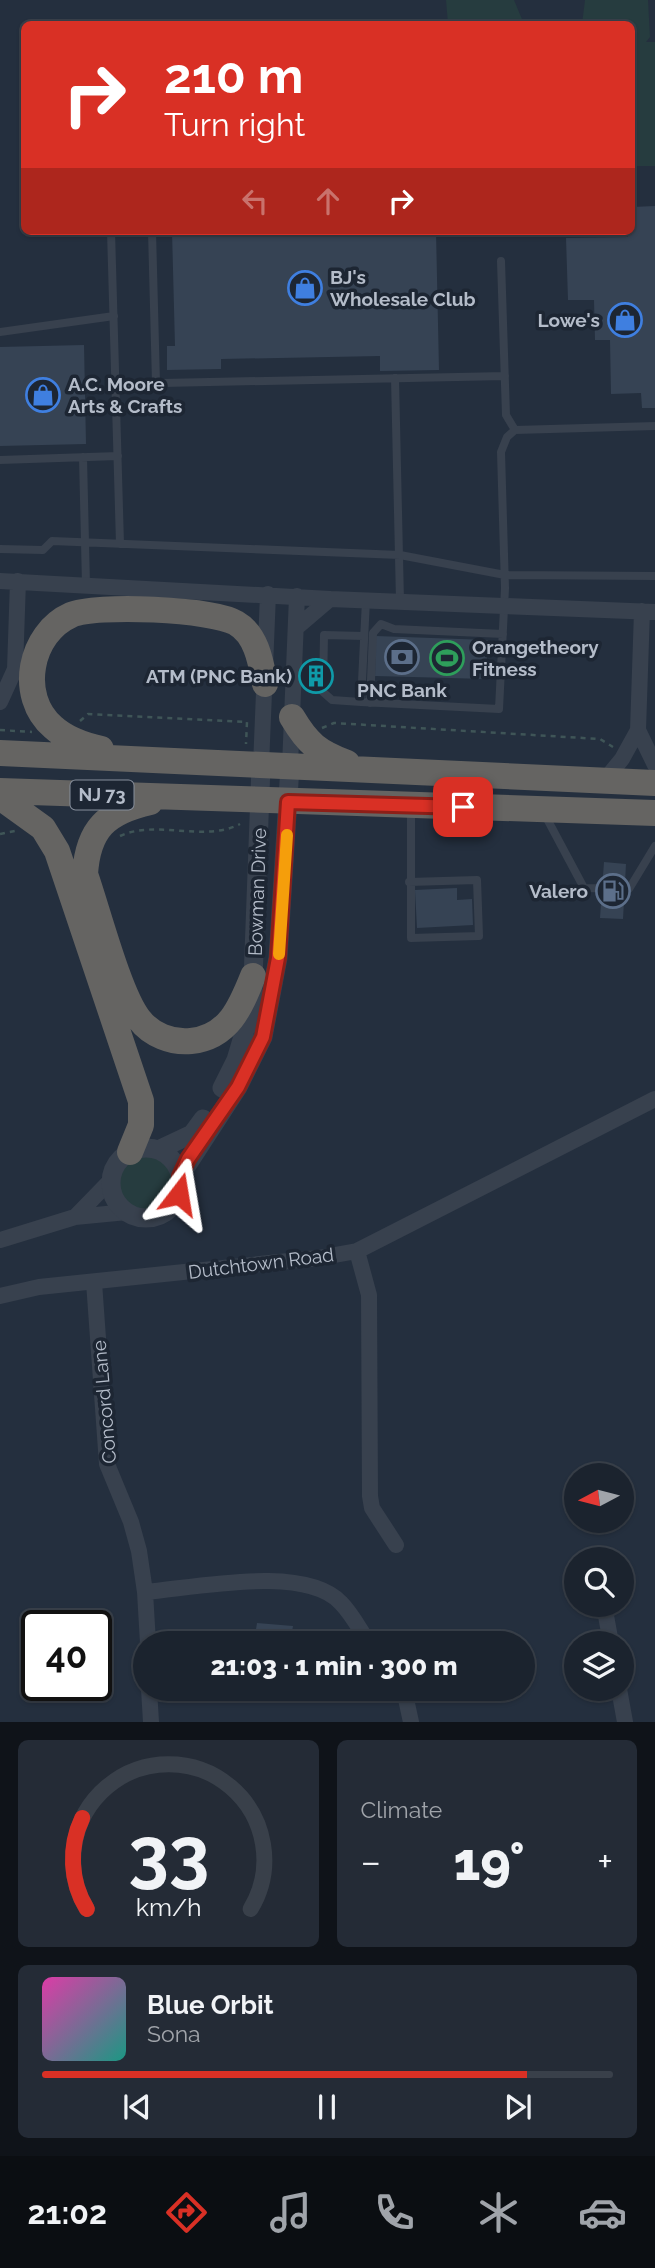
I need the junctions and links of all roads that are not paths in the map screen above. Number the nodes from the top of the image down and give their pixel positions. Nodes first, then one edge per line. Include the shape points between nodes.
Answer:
1 (111, 235) edge
2 (152, 235) edge
3 (501, 261) dead end
4 (114, 316) junction
5 (0, 332) edge
6 (505, 376) junction
7 (395, 378) junction
8 (156, 383) junction
9 (116, 384) junction
10 (655, 426) edge
11 (515, 430) junction
12 (118, 456) junction
13 (83, 457) junction
14 (0, 460) edge
15 (85, 542) junction
16 (120, 544) junction
17 (0, 549) edge
18 (400, 555) junction
19 (505, 575) junction
20 (655, 576) edge
21 (0, 581) edge
22 (18, 581) junction
23 (86, 585) junction
24 (268, 594) junction
25 (297, 596) junction
26 (330, 599) junction
27 (366, 600) junction
28 (400, 601) junction
29 (504, 605) junction
30 (649, 611) edge
31 (365, 622) junction
32 (384, 624) junction
33 (296, 628) junction
34 (503, 634) junction
35 (364, 636) junction
36 (265, 684) junction
37 (0, 702) edge
38 (365, 703) junction
39 (292, 718) junction
40 (638, 730) junction
41 (0, 753) edge
42 (256, 755) junction
43 (140, 760) junction
44 (655, 765) edge
45 (290, 766) junction
46 (362, 769) junction
47 (604, 780) junction
48 (655, 783) edge
49 (0, 791) edge
50 (0, 797) edge
51 (203, 798) junction
52 (260, 800) junction
53 (288, 802) junction
54 (411, 806) junction
55 (542, 810) junction
56 (655, 813) edge
57 (655, 846) edge
58 (409, 882) junction
59 (253, 976) junction
60 (655, 1100) edge
61 (158, 1150) junction
62 (130, 1152) junction
63 (180, 1176) junction
64 (111, 1180) junction
65 (127, 1212) junction
66 (75, 1217) junction
67 (0, 1240) edge
68 (357, 1251) junction
69 (94, 1282) junction
70 (0, 1296) edge
71 (396, 1545) dead end
72 (145, 1592) junction
73 (147, 1631) edge
74 (361, 1631) edge
75 (150, 1701) edge
76 (406, 1701) edge
77 (621, 1701) edge
78 (151, 1722) edge
79 (411, 1722) edge
80 (625, 1722) edge

1 - 4 lane
2 - 8 lane
3 - 6 lane
4 - 5 lane
4 - 9 lane
6 - 7 lane
6 - 11 lane via 506,415
7 - 8 lane
7 - 18 lane
8 - 9 lane
9 - 12 lane
10 - 11 lane
11 - 19 lane via 502,452
12 - 13 lane
12 - 16 lane
13 - 14 lane
13 - 15 lane
15 - 16 lane
15 - 17 lane via 52,541 43,550
15 - 23 lane
16 - 18 lane
18 - 19 lane
18 - 28 lane
19 - 20 lane
19 - 29 lane
21 - 22 street
22 - 23 street
22 - 37 street via 15,669
23 - 24 street
24 - 25 street
24 - 36 street
25 - 26 street
25 - 33 street
26 - 27 street
26 - 33 street
27 - 28 street
27 - 31 lane
28 - 29 street
29 - 30 street
29 - 34 lane
30 - 40 street
31 - 32 lane
31 - 35 lane
32 - 34 lane
32 - 38 lane via 373,633
33 - 39 street
34 - 38 lane via 499,709
35 - 38 lane
35 - 38 lane via 324,635 323,692 332,700
36 - 42 street
36 - 43 highway via 261,660 235,622 212,614 98,608 70,615 41,641 34,660 33,697 51,726 67,737
39 - 45 street
39 - 46 highway via 303,737 321,753
40 - 44 street
40 - 47 street
41 - 43 highway, NJ 73
42 - 43 highway, NJ 73
42 - 45 highway, NJ 73
42 - 52 street, Bowman Drive
45 - 46 highway, NJ 73
45 - 53 street, Bowman Drive
46 - 47 highway, NJ 73
47 - 48 highway, NJ 73
49 - 51 highway, NJ 73
50 - 62 highway via 43,828 57,851 141,1101 141,1125
51 - 52 highway, NJ 73
51 - 59 highway via 148,802 114,814 90,841 85,874 132,1009 150,1030 174,1041 214,1035 235,1017
52 - 53 highway, NJ 73
52 - 59 street, Bowman Drive
53 - 54 highway, NJ 73
53 - 63 street, Bowman Drive via 278,958 263,1037 238,1087
54 - 55 highway, NJ 73
54 - 58 lane
55 - 56 highway, NJ 73
55 - 57 lane via 584,887 629,889
58 - 58 lane via 411,938 479,936 477,880
59 - 61 street, Bowman Drive via 245,1033 214,1105 192,1134
60 - 68 street, Dutchtown Road
61 - 62 street
61 - 63 street via 175,1163
62 - 64 street via 117,1164
63 - 65 street via 179,1194 165,1212 149,1218
64 - 65 street via 115,1198
64 - 66 street
65 - 66 street
66 - 67 street
68 - 69 street, Dutchtown Road
68 - 71 street via 369,1295 370,1496 372,1508
69 - 70 street, Dutchtown Road
69 - 72 street, Concord Lane via 107,1464 131,1522
72 - 73 street, Concord Lane
72 - 74 street via 272,1580 304,1584 340,1601
75 - 78 street
76 - 79 street
77 - 80 street

